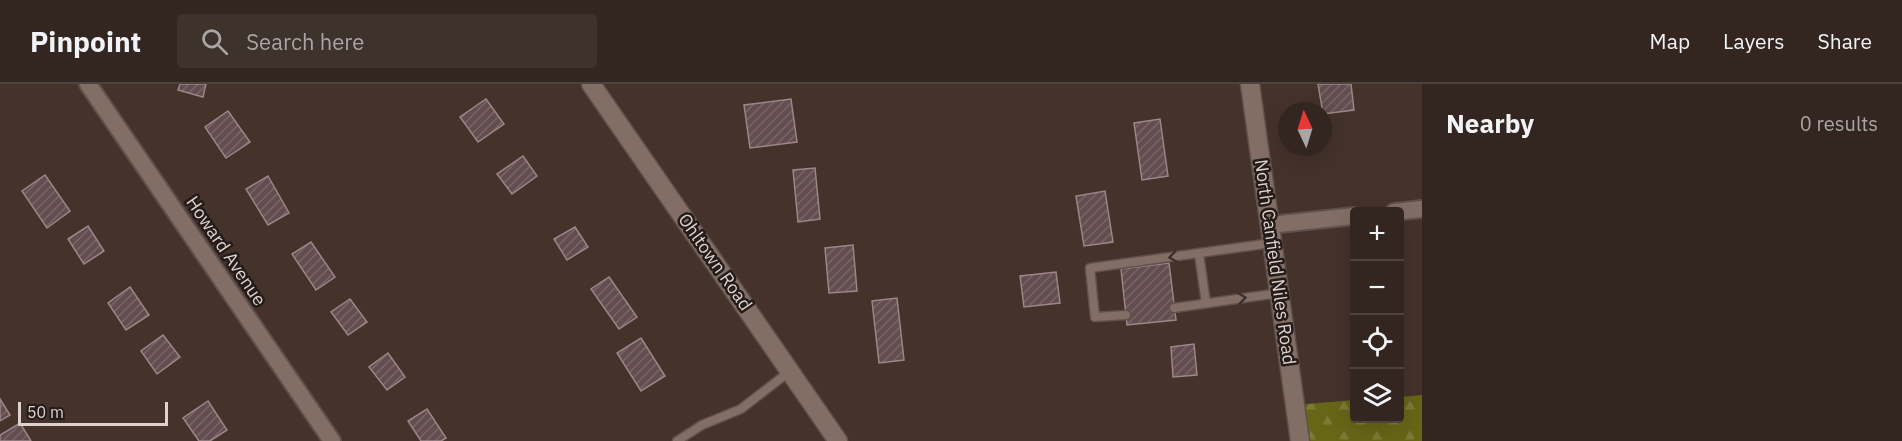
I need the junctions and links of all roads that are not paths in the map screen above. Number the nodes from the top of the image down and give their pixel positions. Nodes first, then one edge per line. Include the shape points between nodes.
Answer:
1 (88, 84) edge
2 (591, 84) edge
3 (1250, 84) edge
4 (1422, 209) edge
5 (1404, 211) edge
6 (1350, 216) edge
7 (1270, 225) junction
8 (1272, 243) junction
9 (1199, 254) junction
10 (1279, 293) junction
11 (1206, 303) junction
12 (1174, 308) dead end
13 (1126, 315) dead end
14 (790, 371) junction
15 (332, 441) edge
16 (677, 441) edge
17 (838, 441) edge
18 (1300, 441) edge

1 - 15 street, Howard Avenue
2 - 14 street, Ohltown Road
3 - 7 street, North Canfield Niles Road
4 - 5 street
6 - 7 street
7 - 8 street, North Canfield Niles Road
8 - 9 lane
8 - 10 street, North Canfield Niles Road
9 - 11 lane
9 -> 13 lane via 1090,268 1095,317
11 -> 10 lane
10 - 18 street, North Canfield Niles Road
11 - 12 lane
14 - 16 lane via 741,409 702,425
14 - 17 street, Ohltown Road

